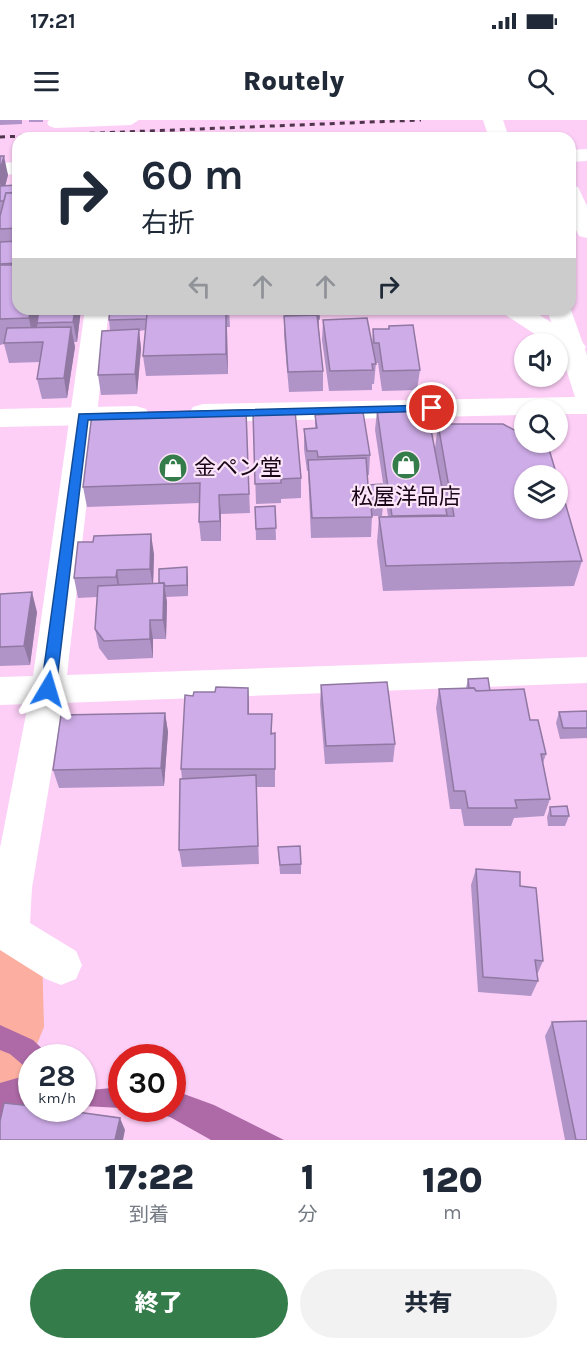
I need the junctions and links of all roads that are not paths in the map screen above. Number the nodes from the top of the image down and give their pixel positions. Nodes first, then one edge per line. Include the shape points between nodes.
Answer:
1 (131, 120) edge
2 (55, 123) dead end
3 (576, 206) edge
4 (587, 231) edge
5 (96, 315) edge
6 (522, 315) edge
7 (561, 315) edge
8 (573, 347) junction
9 (587, 393) edge
10 (587, 405) edge
11 (83, 416) junction
12 (0, 418) edge
13 (587, 670) edge
14 (48, 689) junction
15 (0, 691) edge
16 (61, 965) dead end

1 - 2 lane
3 - 4 street
5 - 11 street
6 - 8 street
7 - 8 street
8 - 9 street
10 - 11 street
11 - 12 street
11 - 14 street
13 - 14 street
14 - 15 street
14 - 16 street via 12,888 9,933

